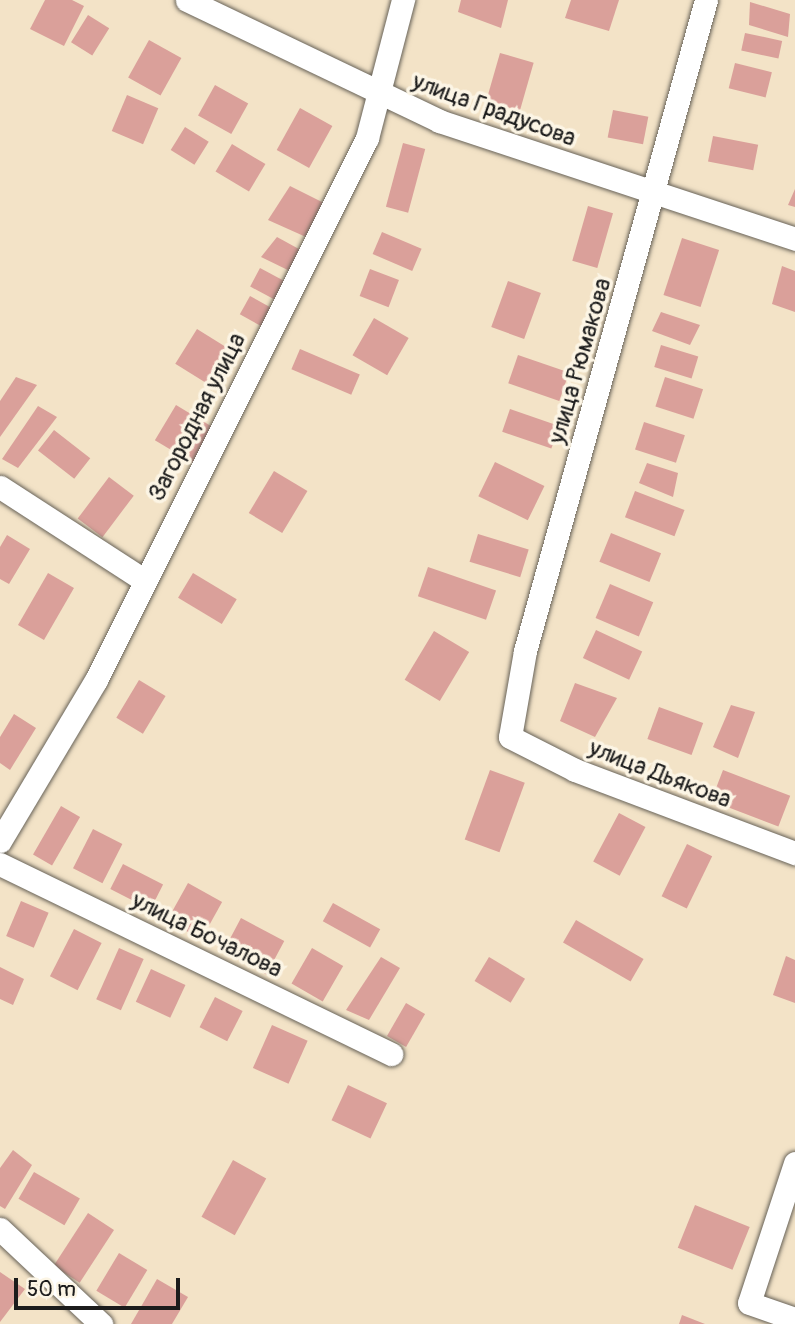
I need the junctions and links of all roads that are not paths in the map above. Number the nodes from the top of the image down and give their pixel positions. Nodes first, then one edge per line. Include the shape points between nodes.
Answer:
1 (187, 0) edge
2 (403, 0) edge
3 (706, 0) edge
4 (380, 95) junction
5 (654, 195) junction
6 (795, 239) edge
7 (0, 487) edge
8 (144, 580) junction
9 (510, 737) joint
10 (8, 807) edge
11 (0, 841) edge
12 (795, 853) edge
13 (0, 864) edge
14 (391, 1054) dead end
15 (795, 1163) edge
16 (0, 1229) edge
17 (795, 1319) edge
18 (101, 1324) edge

1 - 4 street, улица Градусова
2 - 4 street, Загородная улица
3 - 5 street, улица Рюмакова
4 - 5 street, улица Градусова via 439,121
4 - 8 street, Загородная улица via 367,138
5 - 6 street, улица Градусова
5 - 9 street, улица Рюмакова via 525,652
7 - 8 street
8 - 10 street, Загородная улица via 96,680
9 - 12 street, улица Дьякова via 575,770
10 - 11 street, Загородная улица
13 - 14 street, улица Бочалова
15 - 17 street via 748,1303
16 - 18 street

